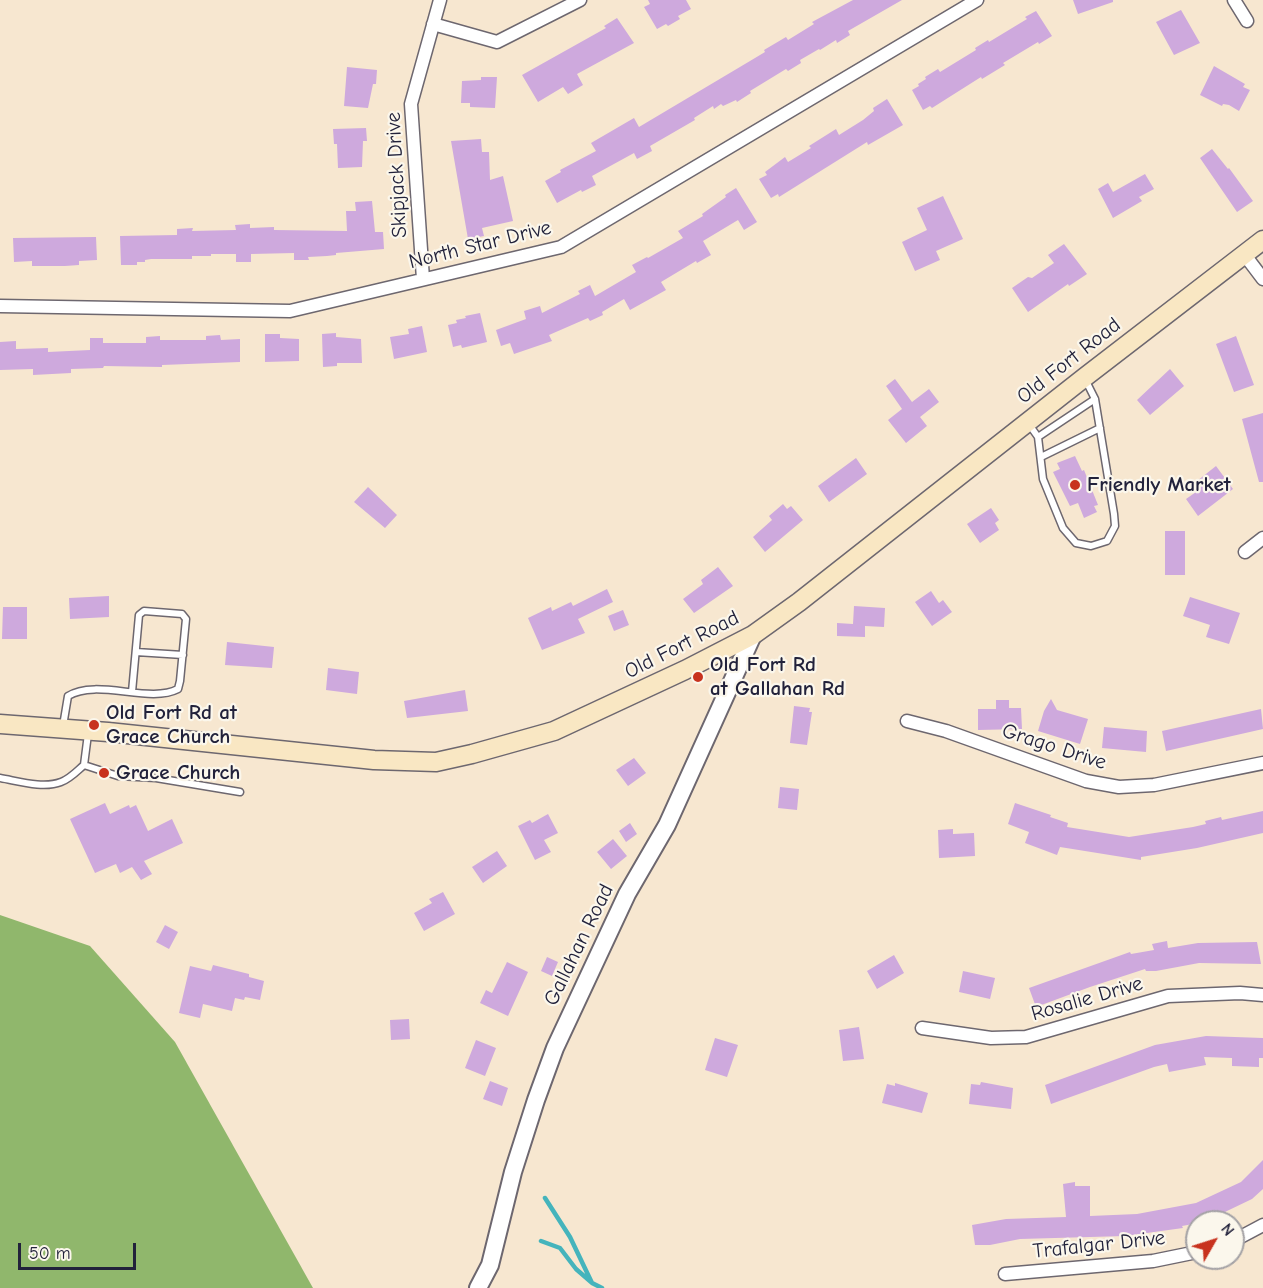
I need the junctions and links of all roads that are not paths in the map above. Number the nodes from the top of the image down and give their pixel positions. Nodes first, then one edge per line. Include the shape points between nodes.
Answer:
1 (440, 0) edge
2 (580, 0) edge
3 (976, 0) edge
4 (1234, 0) edge
5 (1247, 21) dead end
6 (433, 24) junction
7 (1263, 240) edge
8 (1244, 254) junction
9 (423, 279) junction
10 (1263, 279) edge
11 (0, 306) edge
12 (1084, 377) junction
13 (1095, 399) junction
14 (1100, 428) junction
15 (1033, 430) junction
16 (1041, 457) junction
17 (1263, 538) edge
18 (1245, 552) dead end
19 (753, 634) junction
20 (136, 652) junction
21 (183, 655) junction
22 (132, 692) junction
23 (907, 721) dead end
24 (0, 724) edge
25 (62, 728) junction
26 (89, 730) junction
27 (1263, 763) edge
28 (84, 765) junction
29 (0, 778) edge
30 (240, 792) dead end
31 (1263, 995) edge
32 (922, 1028) dead end
33 (1263, 1225) edge
34 (1245, 1234) edge
35 (1185, 1254) edge
36 (1005, 1274) dead end
37 (478, 1288) edge

1 - 6 street, Skipjack Drive
2 - 6 street via 497,42
3 - 9 street, North Star Drive via 561,247
4 - 5 street
6 - 9 street, Skipjack Drive via 411,104
7 - 8 main road, Old Fort Road
8 - 10 street
8 - 12 main road, Old Fort Road
9 - 11 street, North Star Drive via 290,311
12 - 13 lane
12 - 15 main road, Old Fort Road
13 - 14 lane
13 - 15 lane
14 - 16 lane
14 - 16 lane via 1115,526 1107,541 1091,546 1076,543 1063,528 1043,479
15 - 16 lane
15 - 19 main road, Old Fort Road
17 - 18 street
19 - 26 main road, Old Fort Road via 554,731 436,762 358,759
19 - 37 street, Gallahan Road via 667,825 627,894 555,1048 513,1172 490,1265
20 - 21 lane
20 - 21 lane via 139,615 144,611 182,614 186,619
20 - 22 lane
21 - 22 lane via 178,689 170,693
22 - 25 lane via 75,692 68,696
23 - 27 street, Grago Drive via 1086,781 1119,787 1154,785
24 - 25 main road, Old Fort Road
25 - 26 main road, Old Fort Road
26 - 28 lane
28 - 29 lane via 60,783 47,785
28 - 30 lane via 118,776
31 - 32 street, Rosalie Drive via 1168,996 1026,1037 991,1038
33 - 34 street
35 - 36 street, Trafalgar Drive via 1153,1261

